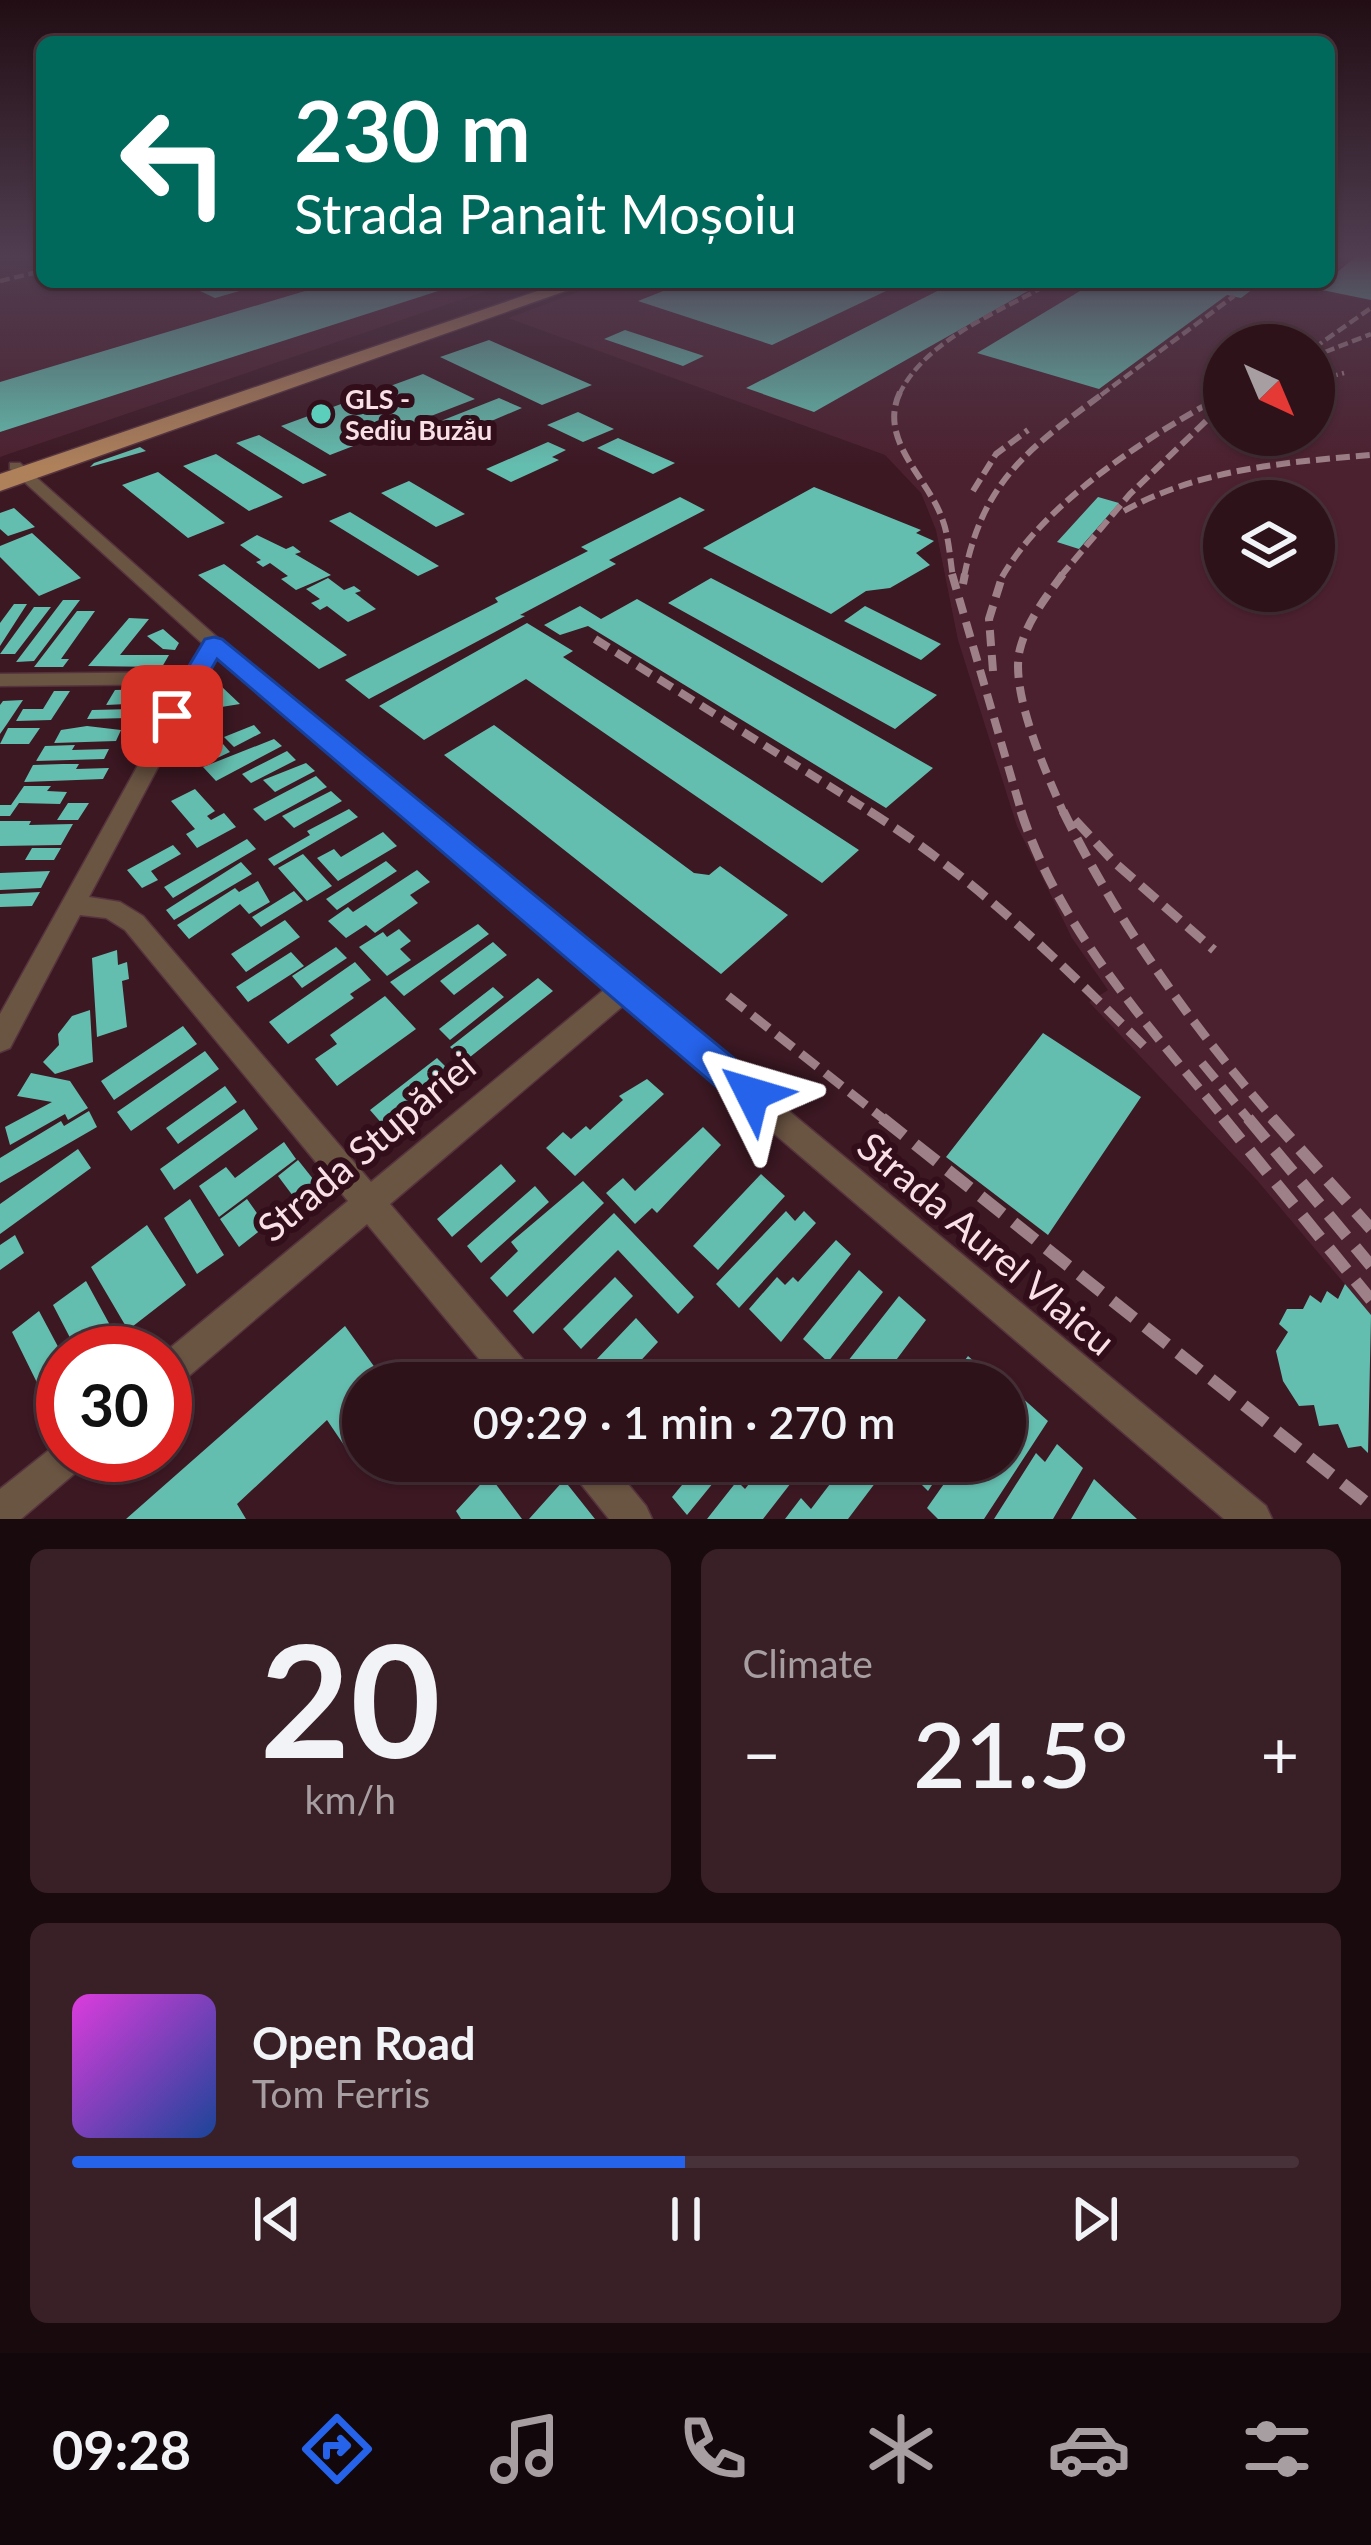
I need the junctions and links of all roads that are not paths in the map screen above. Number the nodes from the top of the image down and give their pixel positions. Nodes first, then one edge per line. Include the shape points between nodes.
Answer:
1 (433, 325) edge
2 (454, 325) edge
3 (10, 474) edge
4 (214, 644) junction
5 (192, 678) junction
6 (0, 680) edge
7 (73, 905) junction
8 (626, 987) junction
9 (0, 1040) edge
10 (371, 1201) junction
11 (192, 1351) edge
12 (504, 1362) edge
13 (36, 1482) edge
14 (603, 1482) edge
15 (0, 1513) edge
16 (1251, 1518) edge
17 (633, 1519) edge

1 - 3 main road
2 - 3 main road
3 - 4 street, Strada Aurel Vlaicu
4 - 5 street
4 - 8 street, Strada Aurel Vlaicu
5 - 6 street
5 - 7 street
7 - 9 street
7 - 10 street via 112,909 134,923
8 - 10 street, Strada Stupăriei
8 - 16 street, Strada Aurel Vlaicu
10 - 11 street, Strada Stupăriei
10 - 12 street
13 - 15 street
14 - 17 street

